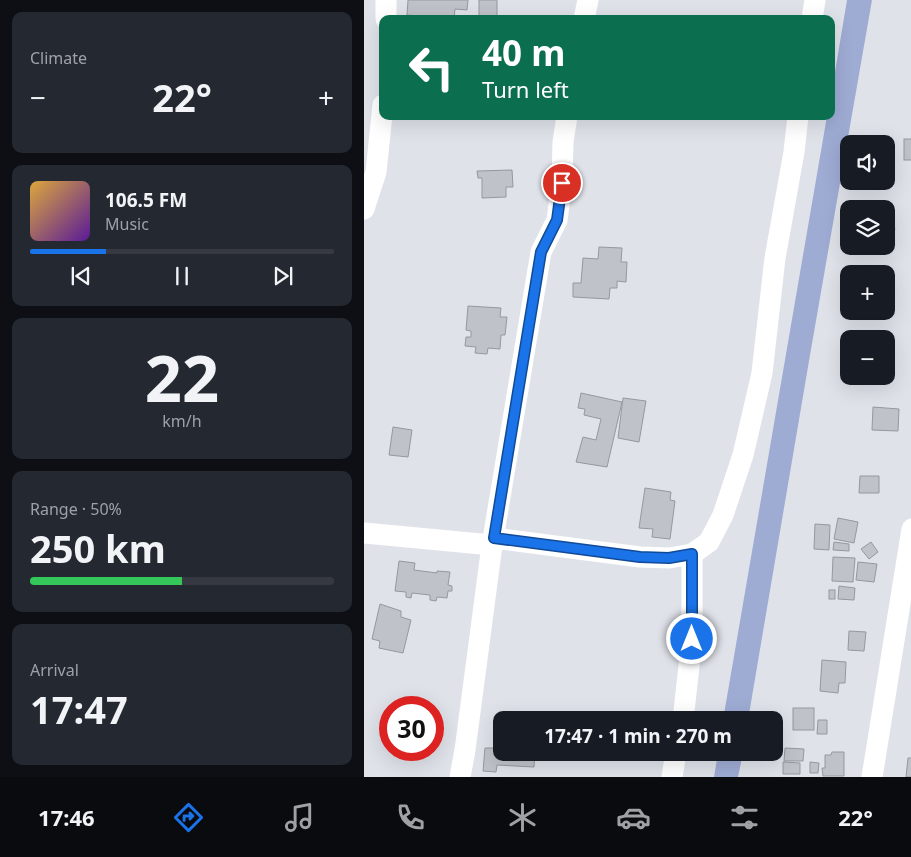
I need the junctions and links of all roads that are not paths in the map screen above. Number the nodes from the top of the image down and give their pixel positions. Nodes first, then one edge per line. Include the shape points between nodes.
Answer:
1 (386, 0) edge
2 (588, 0) edge
3 (815, 0) edge
4 (386, 15) edge
5 (585, 15) edge
6 (813, 15) edge
7 (381, 120) edge
8 (567, 120) edge
9 (798, 120) edge
10 (364, 209) edge
11 (911, 529) edge
12 (364, 533) edge
13 (493, 541) junction
14 (692, 554) junction
15 (684, 711) edge
16 (675, 761) edge
17 (460, 777) edge
18 (672, 777) edge
19 (872, 777) edge

1 - 4 street
2 - 5 street
3 - 6 street
7 - 10 street via 376,172
8 - 13 street via 557,220 541,252
9 - 14 street via 775,258 762,373 743,455 723,515 708,542
11 - 19 street
12 - 13 street
13 - 14 street via 640,557 669,558
13 - 17 street
14 - 15 street via 692,639
16 - 18 street

